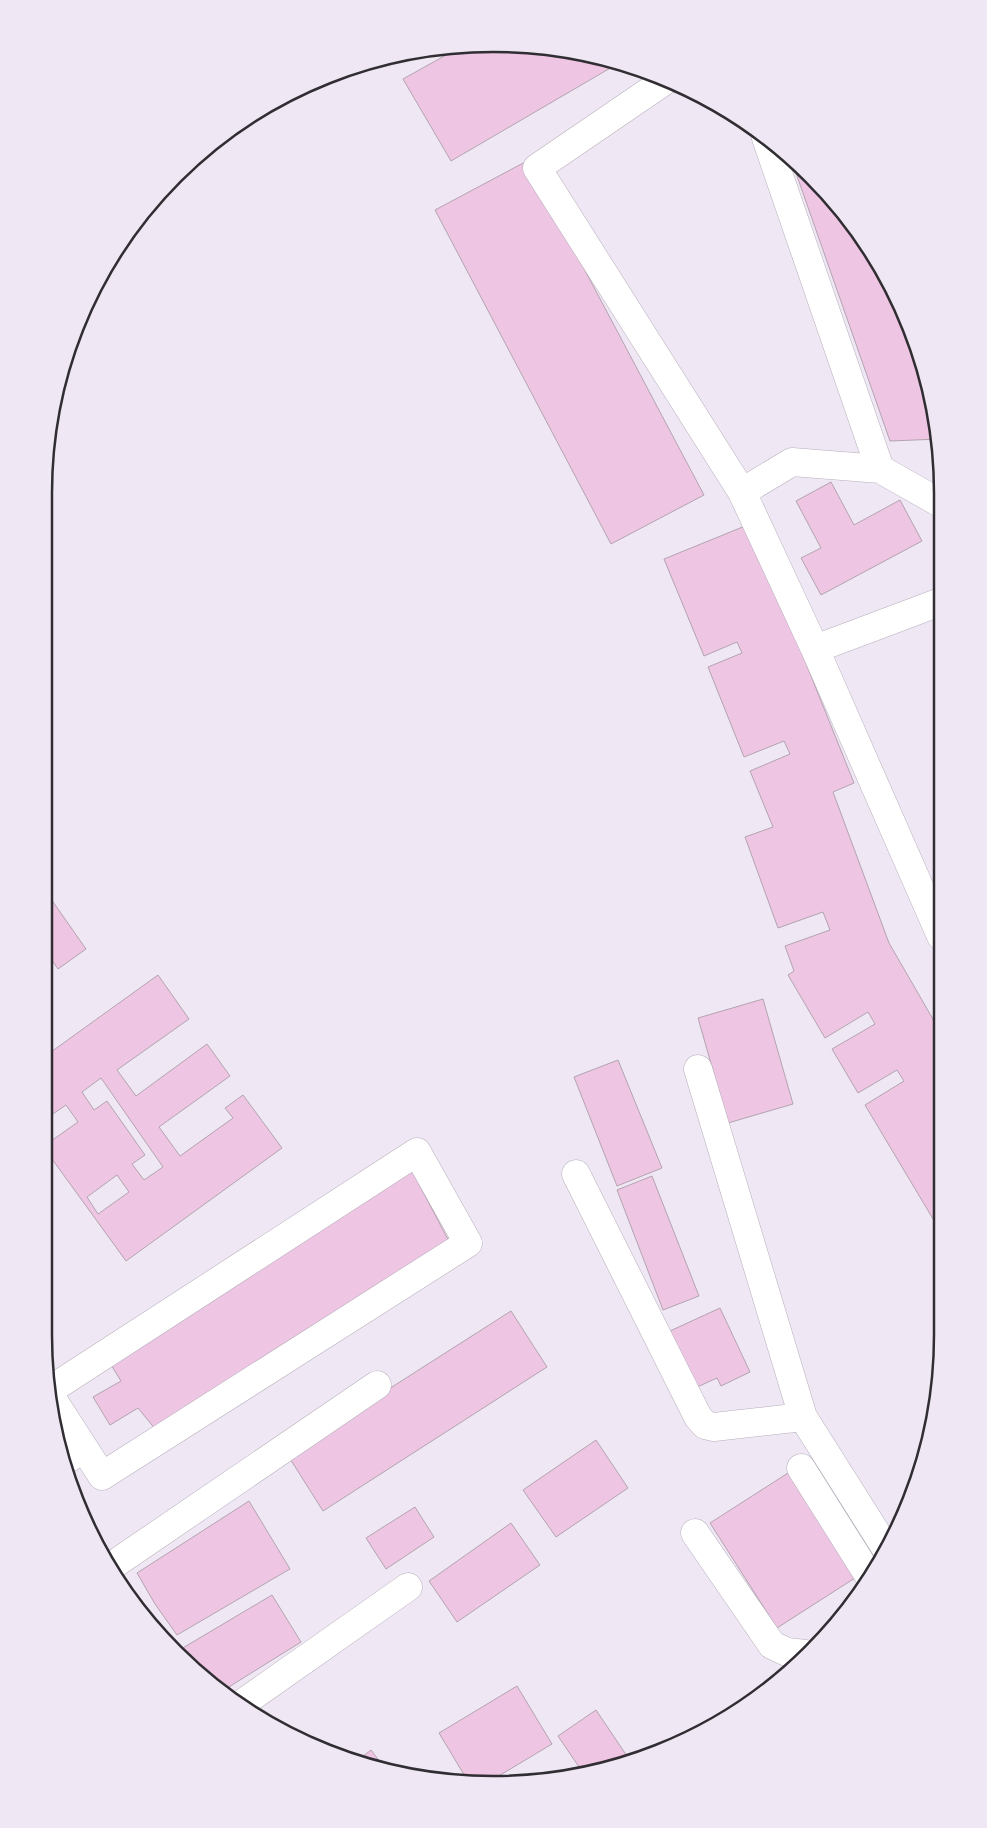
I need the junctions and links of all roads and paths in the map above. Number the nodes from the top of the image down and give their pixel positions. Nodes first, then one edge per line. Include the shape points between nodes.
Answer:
1 (659, 85) edge
2 (770, 151) edge
3 (880, 469) junction
4 (742, 492) junction
5 (934, 500) edge
6 (934, 604) edge
7 (815, 649) junction
8 (934, 920) edge
9 (698, 1069) dead end
10 (576, 1174) dead end
11 (55, 1386) edge
12 (377, 1386) dead end
13 (60, 1417) edge
14 (803, 1417) junction
15 (74, 1454) edge
16 (801, 1468) dead end
17 (694, 1533) dead end
18 (882, 1542) edge
19 (116, 1562) edge
20 (866, 1571) edge
21 (408, 1587) dead end
22 (798, 1653) edge
23 (247, 1700) edge

1 - 4 lane via 537,168
2 - 3 lane
3 - 4 lane via 792,462
3 - 5 lane
4 - 7 lane
6 - 7 lane
7 - 8 lane
9 - 14 lane
10 - 14 lane via 698,1418 705,1425 714,1427
11 - 15 lane via 417,1152 468,1243 102,1476
12 - 19 lane
13 - 15 lane
14 - 18 lane
16 - 20 lane
17 - 22 lane via 772,1645
21 - 23 lane

